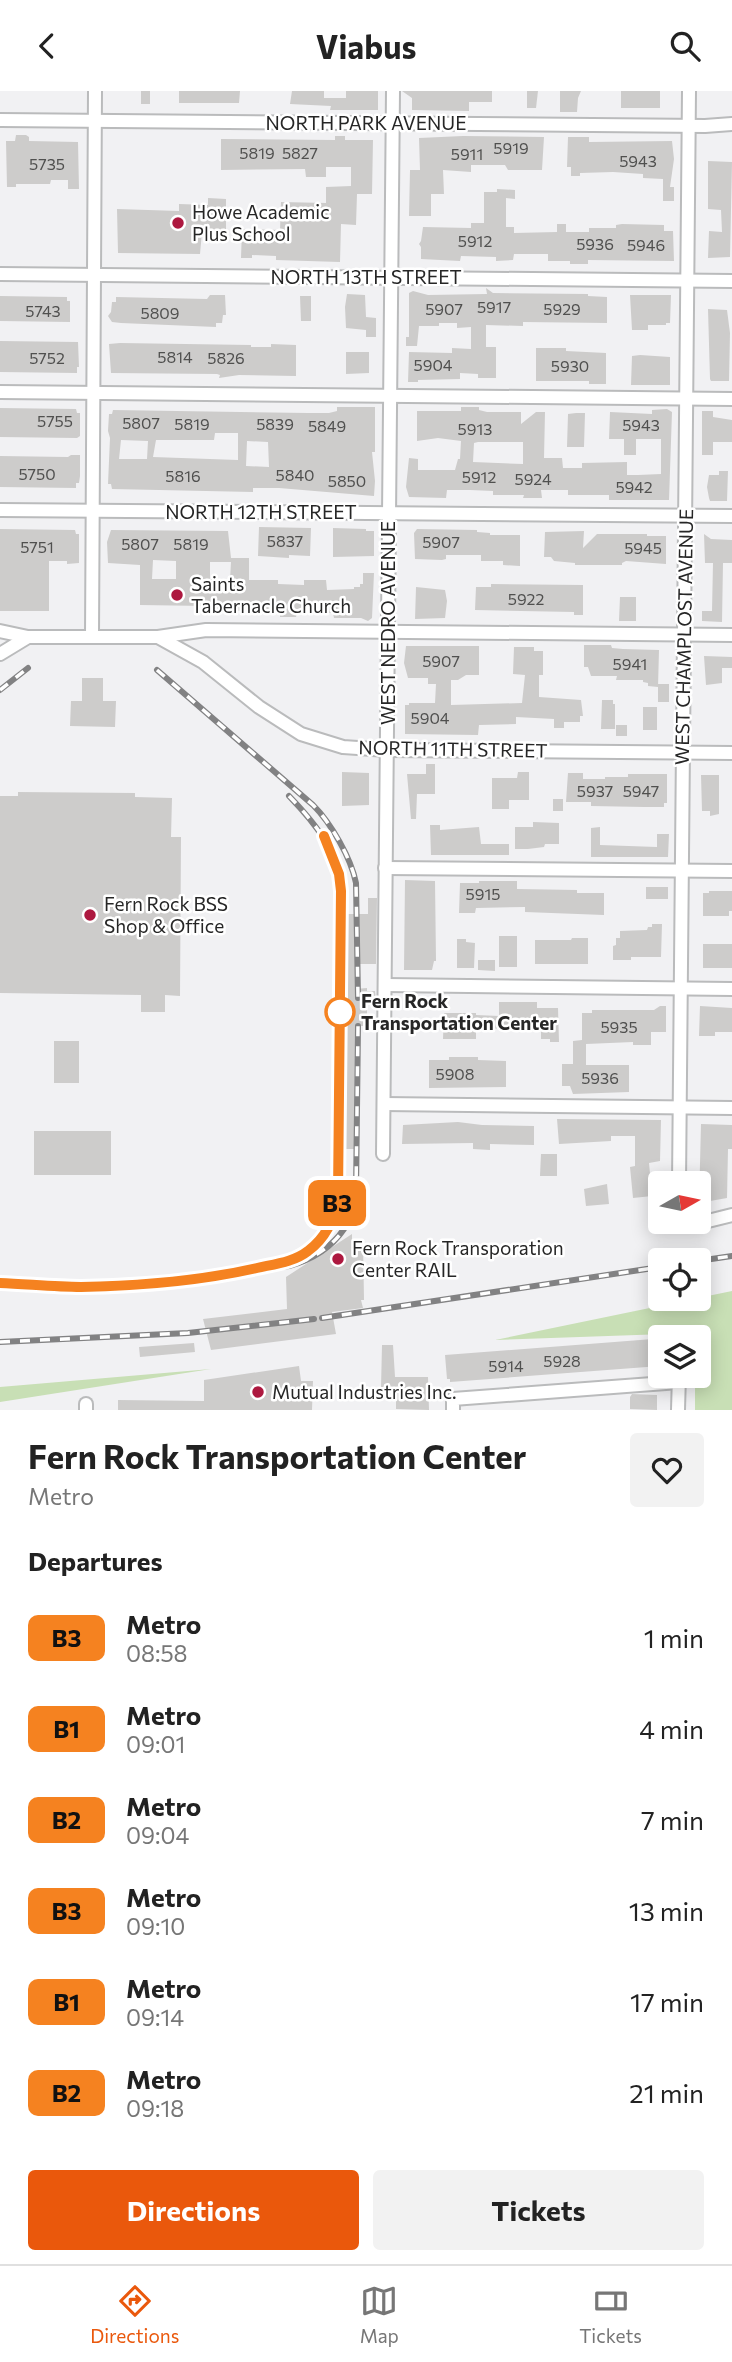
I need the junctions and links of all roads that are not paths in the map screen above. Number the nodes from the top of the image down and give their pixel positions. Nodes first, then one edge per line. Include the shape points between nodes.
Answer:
1 (95, 91) edge
2 (393, 91) edge
3 (689, 91) edge
4 (0, 120) edge
5 (95, 122) junction
6 (392, 123) junction
7 (732, 124) edge
8 (688, 126) junction
9 (0, 274) edge
10 (94, 275) junction
11 (390, 277) junction
12 (688, 279) junction
13 (732, 281) edge
14 (0, 392) edge
15 (93, 393) junction
16 (389, 396) junction
17 (687, 398) junction
18 (732, 398) edge
19 (0, 510) edge
20 (92, 511) junction
21 (389, 513) junction
22 (686, 516) junction
23 (732, 516) edge
24 (0, 631) edge
25 (388, 632) junction
26 (684, 635) junction
27 (732, 635) edge
28 (92, 636) junction
29 (28, 637) junction
30 (158, 637) junction
31 (0, 654) edge
32 (387, 750) junction
33 (683, 753) junction
34 (732, 753) edge
35 (386, 868) junction
36 (682, 870) junction
37 (732, 871) edge
38 (386, 985) junction
39 (682, 988) junction
40 (732, 989) edge
41 (384, 1104) junction
42 (681, 1108) junction
43 (732, 1108) edge
44 (383, 1154) dead end
45 (679, 1171) edge
46 (732, 1215) edge
47 (711, 1220) edge
48 (648, 1383) edge
49 (679, 1388) edge
50 (453, 1405) edge
51 (678, 1410) edge

1 - 5 street
2 - 6 street, WEST NEDRO AVENUE
3 - 8 street, WEST CHAMPLOST AVENUE
4 - 5 street, NORTH PARK AVENUE
5 - 6 street, NORTH PARK AVENUE
5 - 10 street
6 - 8 street, NORTH PARK AVENUE
6 - 11 street, WEST NEDRO AVENUE
7 - 8 street, NORTH PARK AVENUE
8 - 12 street, WEST CHAMPLOST AVENUE
9 - 10 street, NORTH 13TH STREET
10 - 11 street, NORTH 13TH STREET
10 - 15 street
11 - 12 street, NORTH 13TH STREET
11 - 16 street, WEST NEDRO AVENUE
12 - 13 street, NORTH 13TH STREET
12 - 17 street, WEST CHAMPLOST AVENUE
14 - 15 street
15 - 16 street
15 - 20 street
16 - 17 street
16 - 21 street, WEST NEDRO AVENUE
17 - 18 street
17 - 22 street, WEST CHAMPLOST AVENUE
19 - 20 street, NORTH 12TH STREET
20 - 21 street, NORTH 12TH STREET
20 - 28 street
21 - 22 street, NORTH 12TH STREET
21 - 25 street, WEST NEDRO AVENUE
22 - 23 street, NORTH 12TH STREET
22 - 26 street, WEST CHAMPLOST AVENUE
24 - 29 street, NORTH 11TH STREET
25 - 26 street
25 - 30 street via 206,630
25 - 32 street, WEST NEDRO AVENUE
26 - 27 street
26 - 33 street, WEST CHAMPLOST AVENUE
28 - 29 street, NORTH 11TH STREET
28 - 30 street, NORTH 11TH STREET
29 - 31 street
30 - 32 street, NORTH 11TH STREET via 203,663 301,734 343,747
32 - 33 street, NORTH 11TH STREET
32 - 35 street, WEST NEDRO AVENUE
33 - 34 street, NORTH 11TH STREET
33 - 36 street, WEST CHAMPLOST AVENUE
35 - 36 street
35 - 38 street, WEST NEDRO AVENUE
36 - 37 street
36 - 39 street, WEST CHAMPLOST AVENUE
38 - 39 street
38 - 41 street, WEST NEDRO AVENUE
39 - 40 street
39 - 42 street, WEST CHAMPLOST AVENUE
41 - 42 street
41 - 44 street, WEST NEDRO AVENUE
42 - 43 street
42 - 45 street, WEST CHAMPLOST AVENUE
46 - 47 street
48 - 50 street
49 - 51 street

